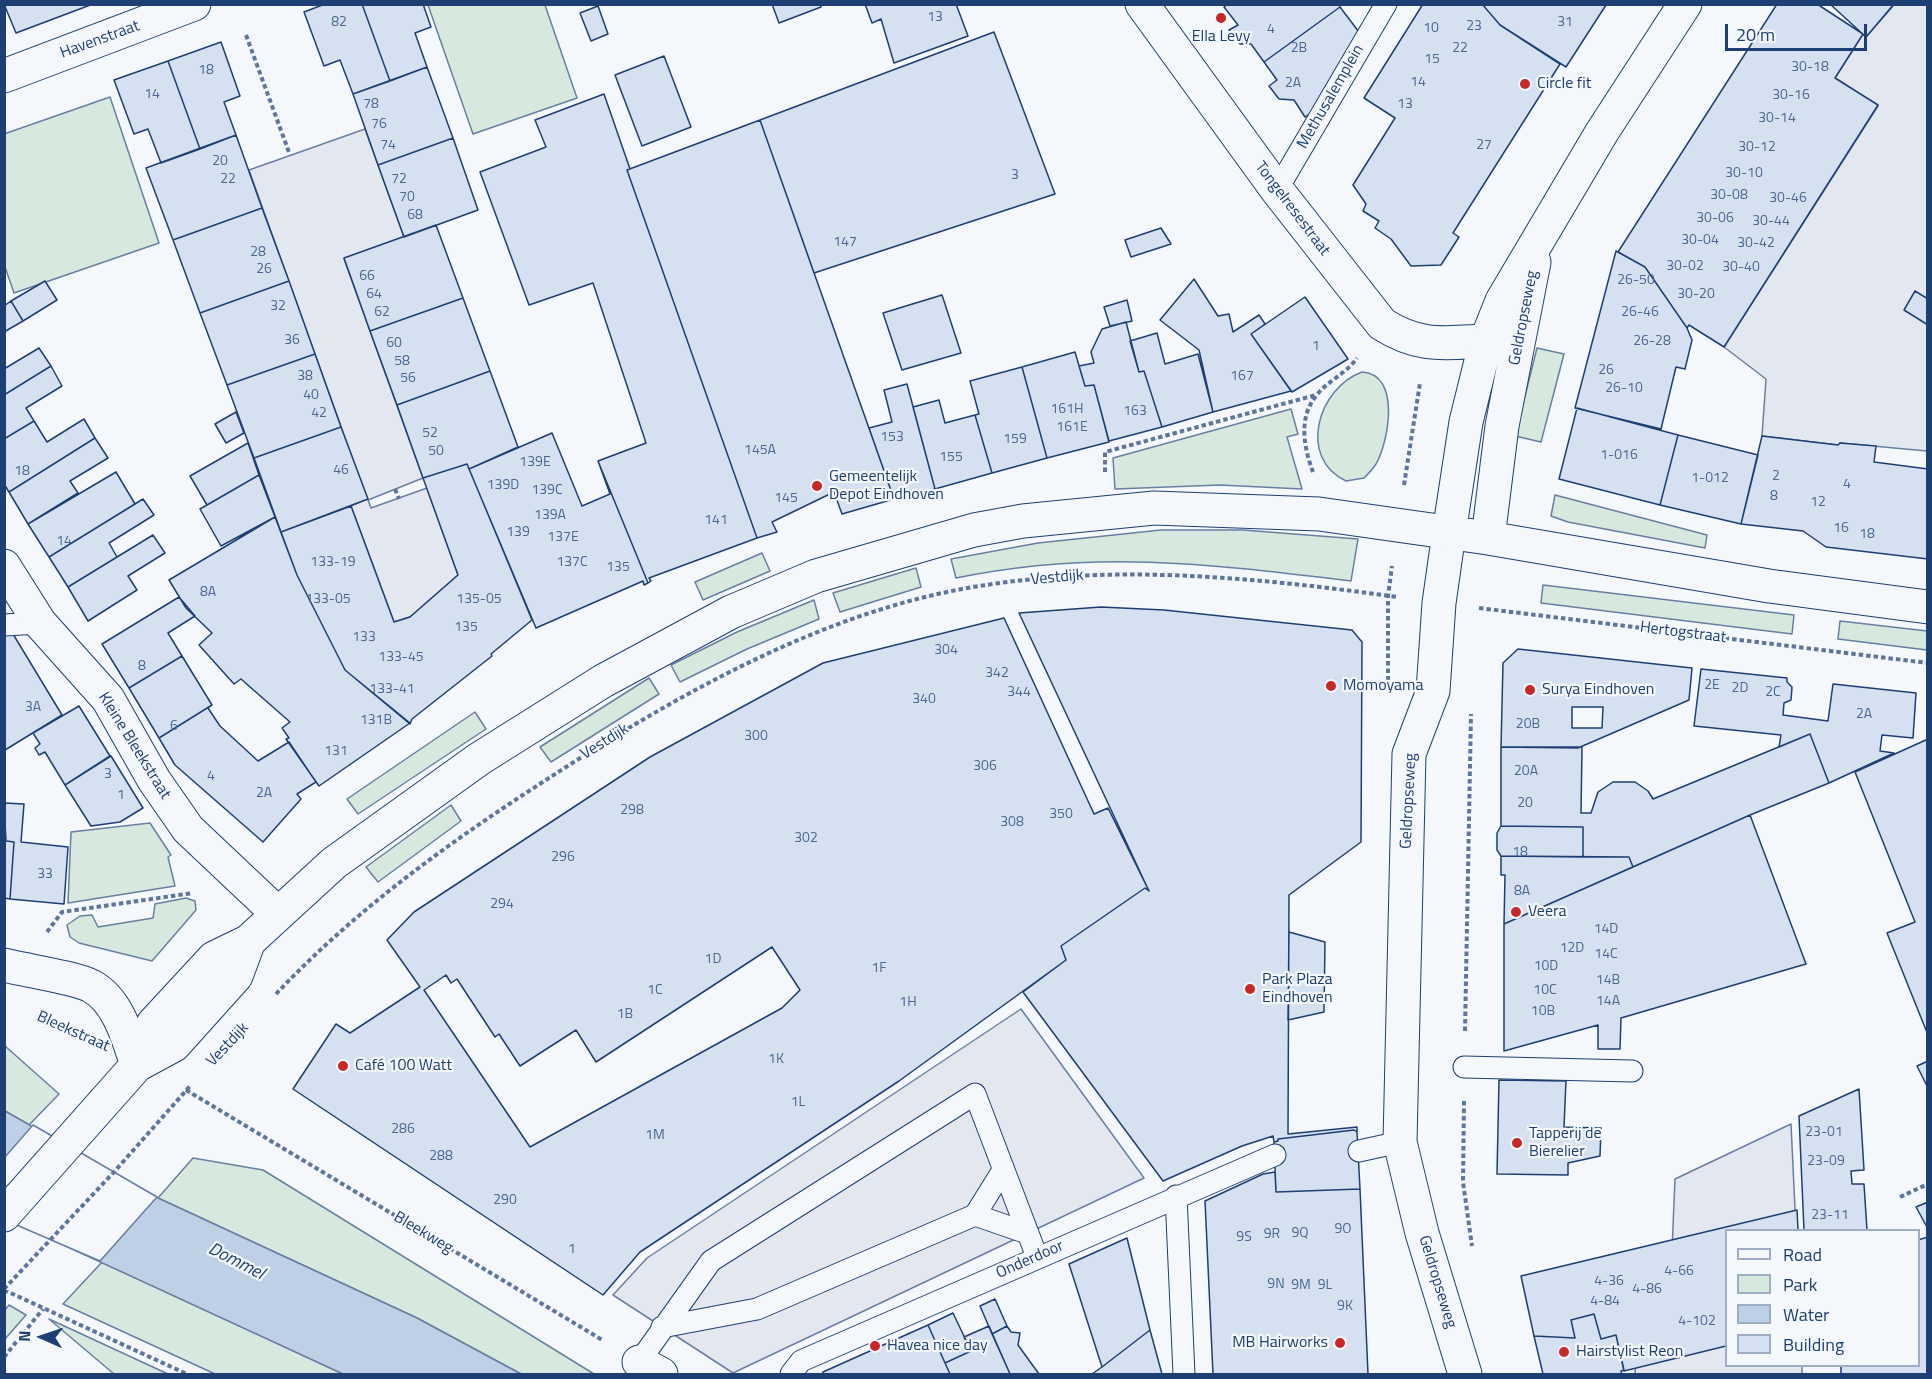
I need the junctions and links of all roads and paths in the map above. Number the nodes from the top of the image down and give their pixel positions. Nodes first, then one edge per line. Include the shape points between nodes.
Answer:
1 (194, 4) edge
2 (1142, 4) edge
3 (1386, 4) edge
4 (1685, 4) edge
5 (246, 36) dead end
6 (4, 75) edge
7 (290, 155) dead end
8 (1277, 190) junction
9 (1538, 240) junction
10 (1382, 324) junction
11 (1486, 341) junction
12 (1428, 344) junction
13 (1316, 395) junction
14 (1314, 476) dead end
15 (395, 489) dead end
16 (399, 499) dead end
17 (1106, 512) junction
18 (1398, 525) junction
19 (1449, 533) junction
20 (1488, 538) junction
21 (4, 566) edge
22 (1439, 603) junction
23 (1928, 607) edge
24 (1484, 609) junction
25 (1482, 620) dead end
26 (40, 623) junction
27 (4, 625) edge
28 (1928, 663) edge
29 (1471, 703) dead end
30 (197, 892) dead end
31 (277, 913) junction
32 (12, 967) edge
33 (268, 1002) dead end
34 (35, 1015) dead end
35 (137, 1065) junction
36 (1464, 1067) junction
37 (1632, 1071) dead end
38 (195, 1081) dead end
39 (187, 1090) junction
40 (1400, 1142) junction
41 (1359, 1151) dead end
42 (1275, 1155) dead end
43 (1003, 1170) junction
44 (1928, 1184) edge
45 (1176, 1196) junction
46 (1900, 1197) dead end
47 (4, 1215) edge
48 (975, 1215) junction
49 (1027, 1233) junction
50 (1473, 1250) dead end
51 (1037, 1257) junction
52 (4, 1290) edge
53 (42, 1309) junction
54 (662, 1327) junction
55 (4, 1357) edge
56 (650, 1368) edge
57 (187, 1374) edge
58 (791, 1374) edge
59 (1185, 1374) edge
60 (1465, 1374) edge

1 - 6 street, Havenstraat
2 - 8 street, Tongelresestraat
3 - 8 lane, Methusalemplein
4 - 9 street, Geldropseweg
5 - 7 path
8 - 10 street, Tongelresestraat
9 - 11 street, Geldropseweg via 1502,301
9 - 20 street, Geldropseweg via 1502,426
10 - 12 street, Tongelresestraat
10 - 13 path via 1348,370
11 - 12 street, Tongelresestraat
11 - 19 street, Geldropseweg via 1466,422
12 - 18 path
13 - 14 path via 1304,425 1304,443
13 - 17 path via 1105,452
15 - 16 path
17 - 18 street via 1154,508 1250,510
17 - 31 street via 974,530 816,576 731,612 603,681 479,759 334,863
18 - 19 street
18 - 33 path, Vestdijk via 1388,596 1183,575 1076,575 941,594 829,629 760,657 624,729 508,804 368,908 314,954
19 - 20 street
19 - 22 street, Geldropseweg
20 - 23 street via 1769,586
21 - 26 street, Kleine Bleekstraat
22 - 24 path, Hertogstraat
22 - 40 street, Geldropseweg via 1433,691 1409,754
24 - 25 path
24 - 28 path, Hertogstraat
26 - 27 lane
26 - 31 street, Kleine Bleekstraat via 108,699 154,780 188,829
29 - 36 path
30 - 32 path via 62,912
31 - 35 street via 249,941 236,976 174,1045
32 - 35 street, Bleekstraat via 91,986 111,1005
34 - 35 path, Bleekstraat via 94,1038
35 - 47 street
36 - 37 lane
36 - 50 path via 1463,1182
38 - 39 path, Vestdijk
39 - 52 path, Vestdijk
39 - 56 path, Bleekweg
40 - 41 lane
40 - 60 street, Geldropseweg via 1422,1233
42 - 45 lane, Onderdoor
43 - 48 lane
43 - 49 lane
43 - 54 lane via 975,1094 711,1261
44 - 46 path
45 - 51 lane, Onderdoor
45 - 59 lane
48 - 49 lane
48 - 54 lane via 757,1309
49 - 51 lane
51 - 58 lane, Onderdoor via 801,1361
52 - 53 path
53 - 55 path
53 - 57 path
54 - 56 lane

